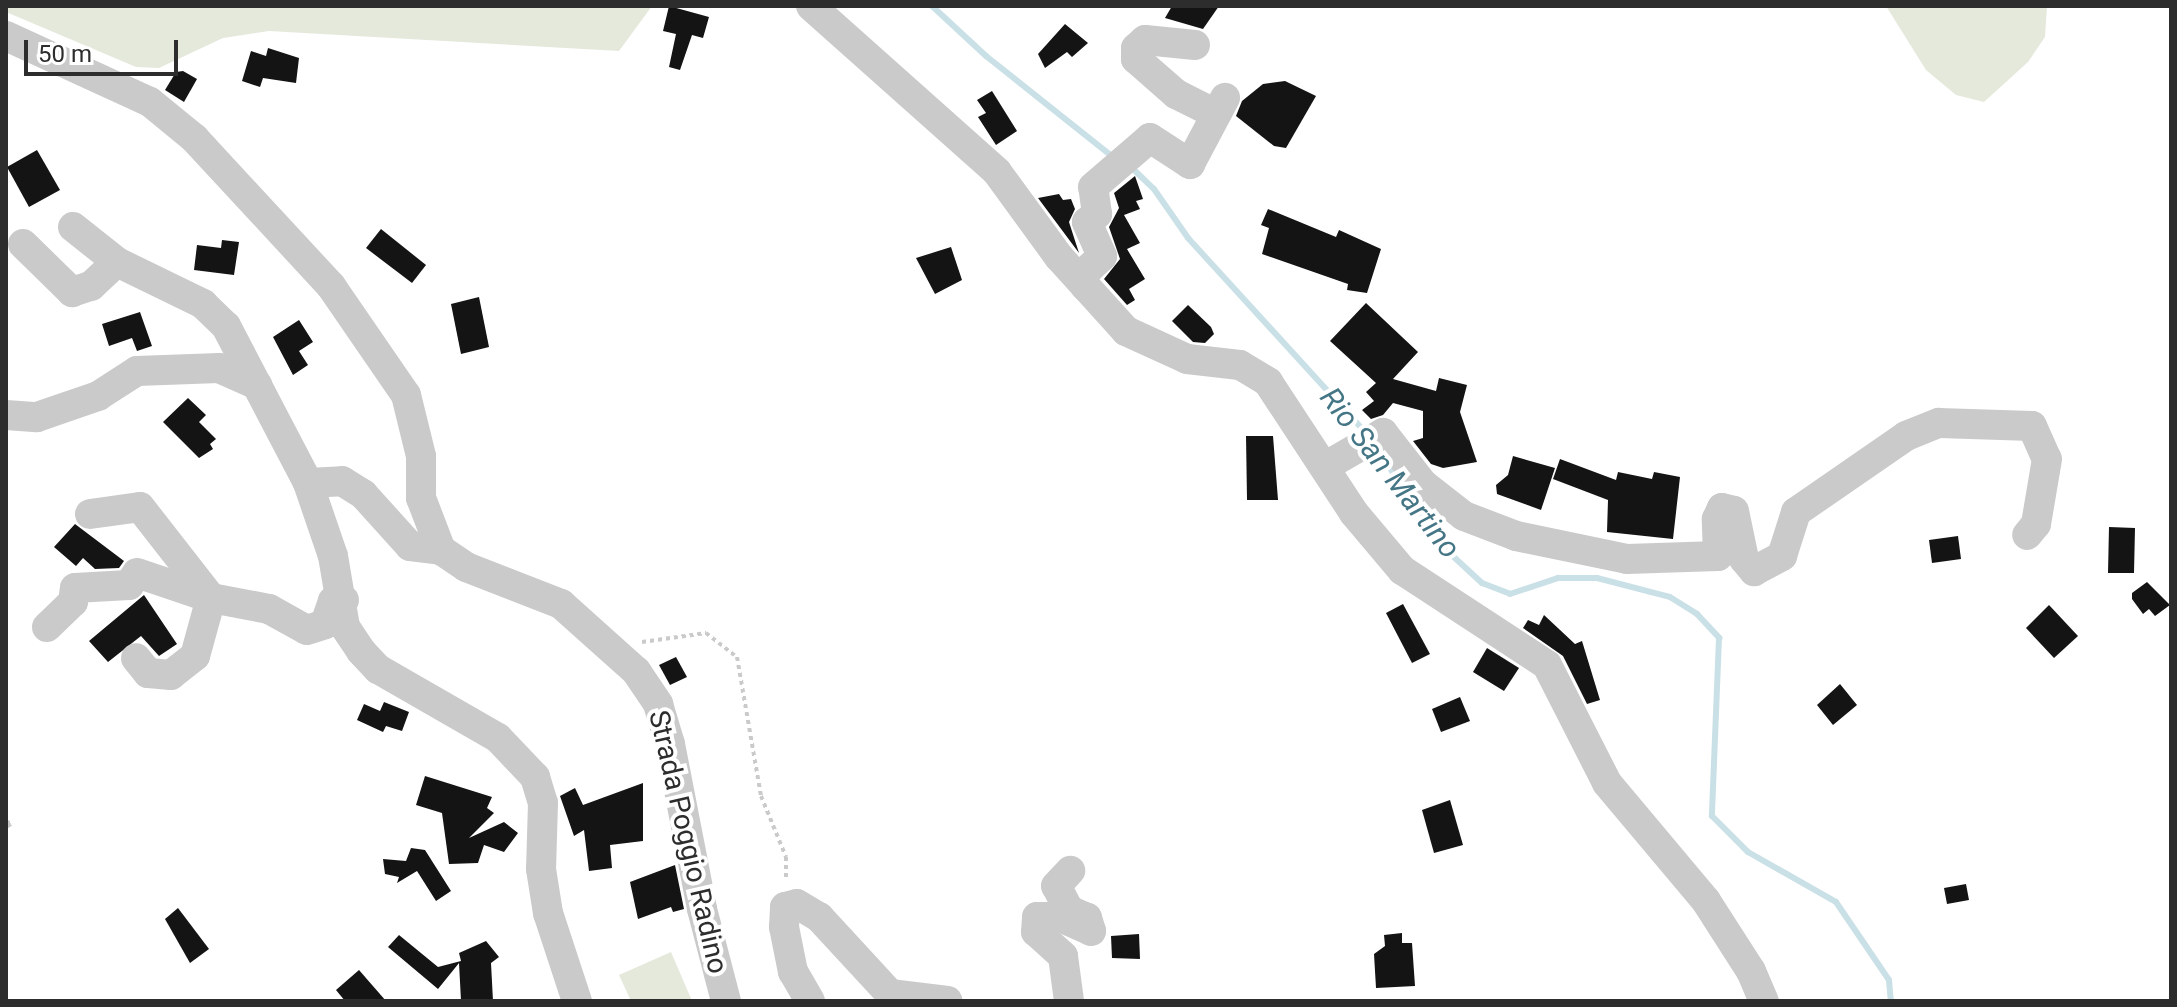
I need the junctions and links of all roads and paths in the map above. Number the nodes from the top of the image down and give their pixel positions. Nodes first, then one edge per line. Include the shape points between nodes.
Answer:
1 (811, 6) edge
2 (6, 36) edge
3 (1195, 45) dead end
4 (73, 227) dead end
5 (23, 244) dead end
6 (117, 262) junction
7 (1085, 286) junction
8 (257, 385) junction
9 (6, 415) edge
10 (1326, 466) junction
11 (308, 483) junction
12 (90, 514) dead end
13 (2027, 535) dead end
14 (441, 550) junction
15 (211, 598) junction
16 (344, 600) junction
17 (47, 627) dead end
18 (618, 651) junction
19 (136, 658) dead end
20 (1070, 871) dead end
21 (785, 907) junction
22 (577, 1001) edge
23 (726, 1001) edge
24 (810, 1001) edge
25 (948, 1001) edge
26 (1069, 1001) edge
27 (1764, 1001) edge

1 - 7 street via 997,172
2 - 14 street via 150,102 194,138 331,286 406,395 421,456 421,498
3 - 7 street via 1145,40 1136,48 1136,59 1176,94 1221,106 1190,164 1150,138 1093,187 1097,214 1087,222 1102,256 1083,274
4 - 6 street
5 - 6 street via 72,292 91,286
6 - 8 street via 203,304 226,326
7 - 10 street via 1126,331 1149,345 1187,359 1240,365 1268,382
8 - 9 street via 219,368 137,371 98,396 37,417
8 - 11 street
10 - 13 street via 1383,433 1423,484 1464,516 1516,536 1627,559 1718,556 1717,519 1722,508 1734,511 1744,559 1754,571 1782,556 1796,512 1906,436 1939,423 2032,426 2047,459 2036,524
10 - 27 street via 1354,513 1402,570 1547,665 1607,783 1706,901
11 - 14 street, Strada Poggio Radino via 342,481 363,494 410,546
11 - 16 street
12 - 15 street via 140,507
14 - 18 street, Strada Poggio Radino via 466,567 561,604
15 - 16 street via 269,609 307,630 325,624 333,601
15 - 17 street via 137,573 129,585 75,588 73,602
15 - 19 street via 195,656 171,675 148,673
16 - 22 street via 345,627 378,669 498,738 535,777 543,803 541,869 548,913
18 - 21 path via 654,637 706,633 737,657 761,796 786,857
18 - 23 street, Strada Poggio Radino via 658,704
20 - 26 street via 1056,886 1069,910 1087,918 1091,931 1060,917 1037,917 1036,932 1063,956
21 - 24 street via 793,972
21 - 25 street via 797,904 819,917 890,994

